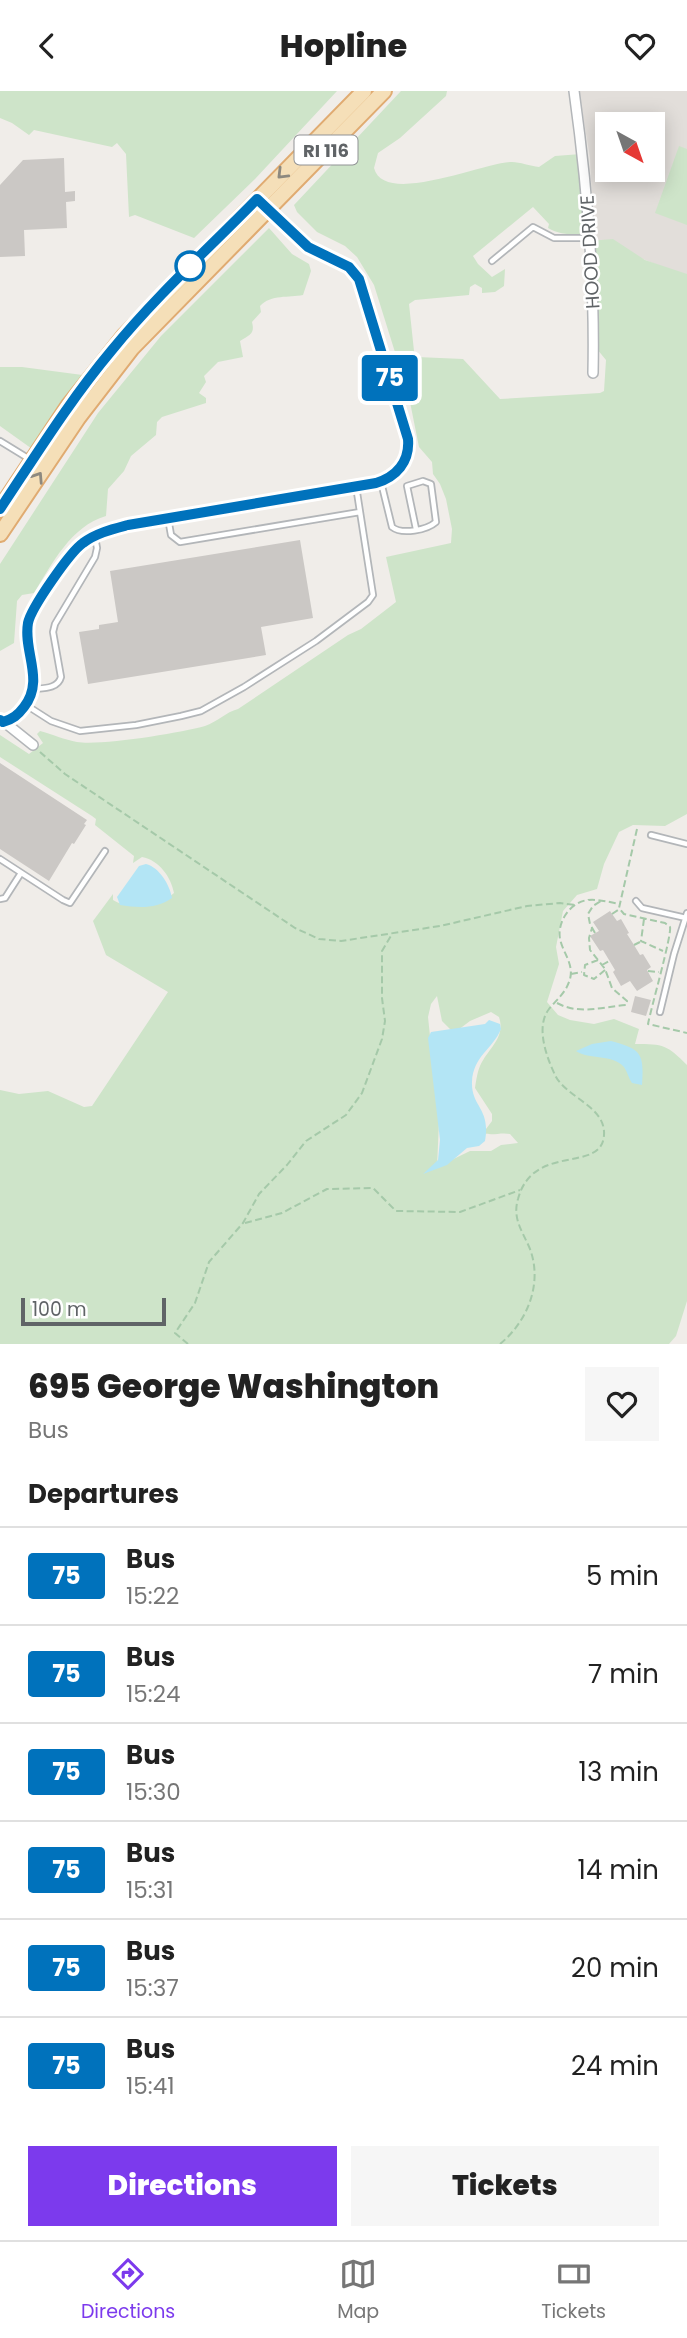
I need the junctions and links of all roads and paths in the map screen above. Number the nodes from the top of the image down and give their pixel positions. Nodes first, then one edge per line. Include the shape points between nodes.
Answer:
1 (364, 91) edge
2 (384, 91) edge
3 (574, 91) edge
4 (262, 204) junction
5 (589, 238) junction
6 (492, 261) dead end
7 (593, 373) dead end
8 (0, 441) edge
9 (32, 460) junction
10 (381, 481) junction
11 (356, 486) junction
12 (0, 509) edge
13 (360, 512) junction
14 (167, 518) junction
15 (416, 529) junction
16 (0, 534) edge
17 (95, 536) junction
18 (33, 689) junction
19 (26, 705) junction
20 (1, 721) edge
21 (33, 745) joint
22 (637, 829) dead end
23 (651, 835) dead end
24 (687, 844) edge
25 (105, 851) dead end
26 (0, 859) edge
27 (21, 873) junction
28 (0, 899) edge
29 (602, 901) junction
30 (636, 901) dead end
31 (620, 904) junction
32 (575, 905) junction
33 (619, 910) junction
34 (612, 914) dead end
35 (686, 917) edge
36 (644, 918) junction
37 (592, 928) junction
38 (392, 933) junction
39 (595, 933) dead end
40 (640, 941) junction
41 (634, 945) dead end
42 (664, 951) junction
43 (599, 960) junction
44 (610, 961) dead end
45 (602, 965) junction
46 (605, 969) junction
47 (648, 971) dead end
48 (583, 972) junction
49 (660, 972) junction
50 (571, 974) junction
51 (556, 1002) junction
52 (660, 1012) dead end
53 (687, 1033) edge
54 (521, 1190) junction
55 (243, 1223) junction
56 (188, 1344) edge
57 (500, 1344) edge

1 -> 4 main road, RI 116
2 - 4 main road, RI 116
3 - 5 street, HOOD DRIVE
4 - 9 main road, RI 116 via 124,336
4 - 10 street via 308,247 349,267 359,279 408,446 398,471
16 -> 4 main road, RI 116 via 109,376
5 - 6 lane via 554,238 533,227
5 - 7 street, HOOD DRIVE
8 - 9 lane
9 - 12 main road, RI 116
10 - 11 street
10 - 15 lane via 392,527 404,532
11 - 13 lane
11 - 14 street
13 - 14 lane via 180,542 171,535
13 - 19 lane via 373,595 369,602 244,687 201,711 80,731 51,722
14 - 17 street
15 - 15 lane via 436,521 431,484 423,481 407,486
17 - 18 street via 73,552 31,614 28,636
17 - 18 lane via 95,557 53,632 60,682
18 - 19 street
19 - 20 street via 12,719
20 - 21 street
21 - 38 path via 65,775 307,935 341,941
22 - 31 path
23 - 24 lane
25 - 27 lane via 70,903
26 - 27 lane
27 - 28 lane
29 - 31 path
29 - 32 path
29 - 37 path via 588,914
30 - 35 lane via 642,908
31 - 33 path
32 - 38 path via 545,903
32 - 50 path via 564,917 560,931
33 - 34 path
33 - 36 path
35 - 52 lane
36 - 40 path
36 - 42 path via 670,927
37 - 39 path
37 - 43 path via 589,946
38 - 55 path via 382,951 382,1039 362,1093 346,1115 306,1141 259,1194
40 - 41 path
40 - 42 path
42 - 49 path
43 - 45 path
43 - 48 path via 587,963
44 - 45 path
45 - 46 path
46 - 48 path via 594,979
46 - 51 path via 610,985 626,1005 576,1011
47 - 49 path
48 - 50 path
49 - 53 path via 648,1024
50 - 51 path
51 - 54 path via 543,1024 553,1069 561,1084 598,1117 604,1137 590,1154 538,1168
54 - 55 path via 460,1212 397,1211 373,1188 327,1189 282,1213
54 - 57 path via 516,1219 533,1259 534,1285 522,1319
55 - 56 path via 209,1262 195,1303 175,1333

